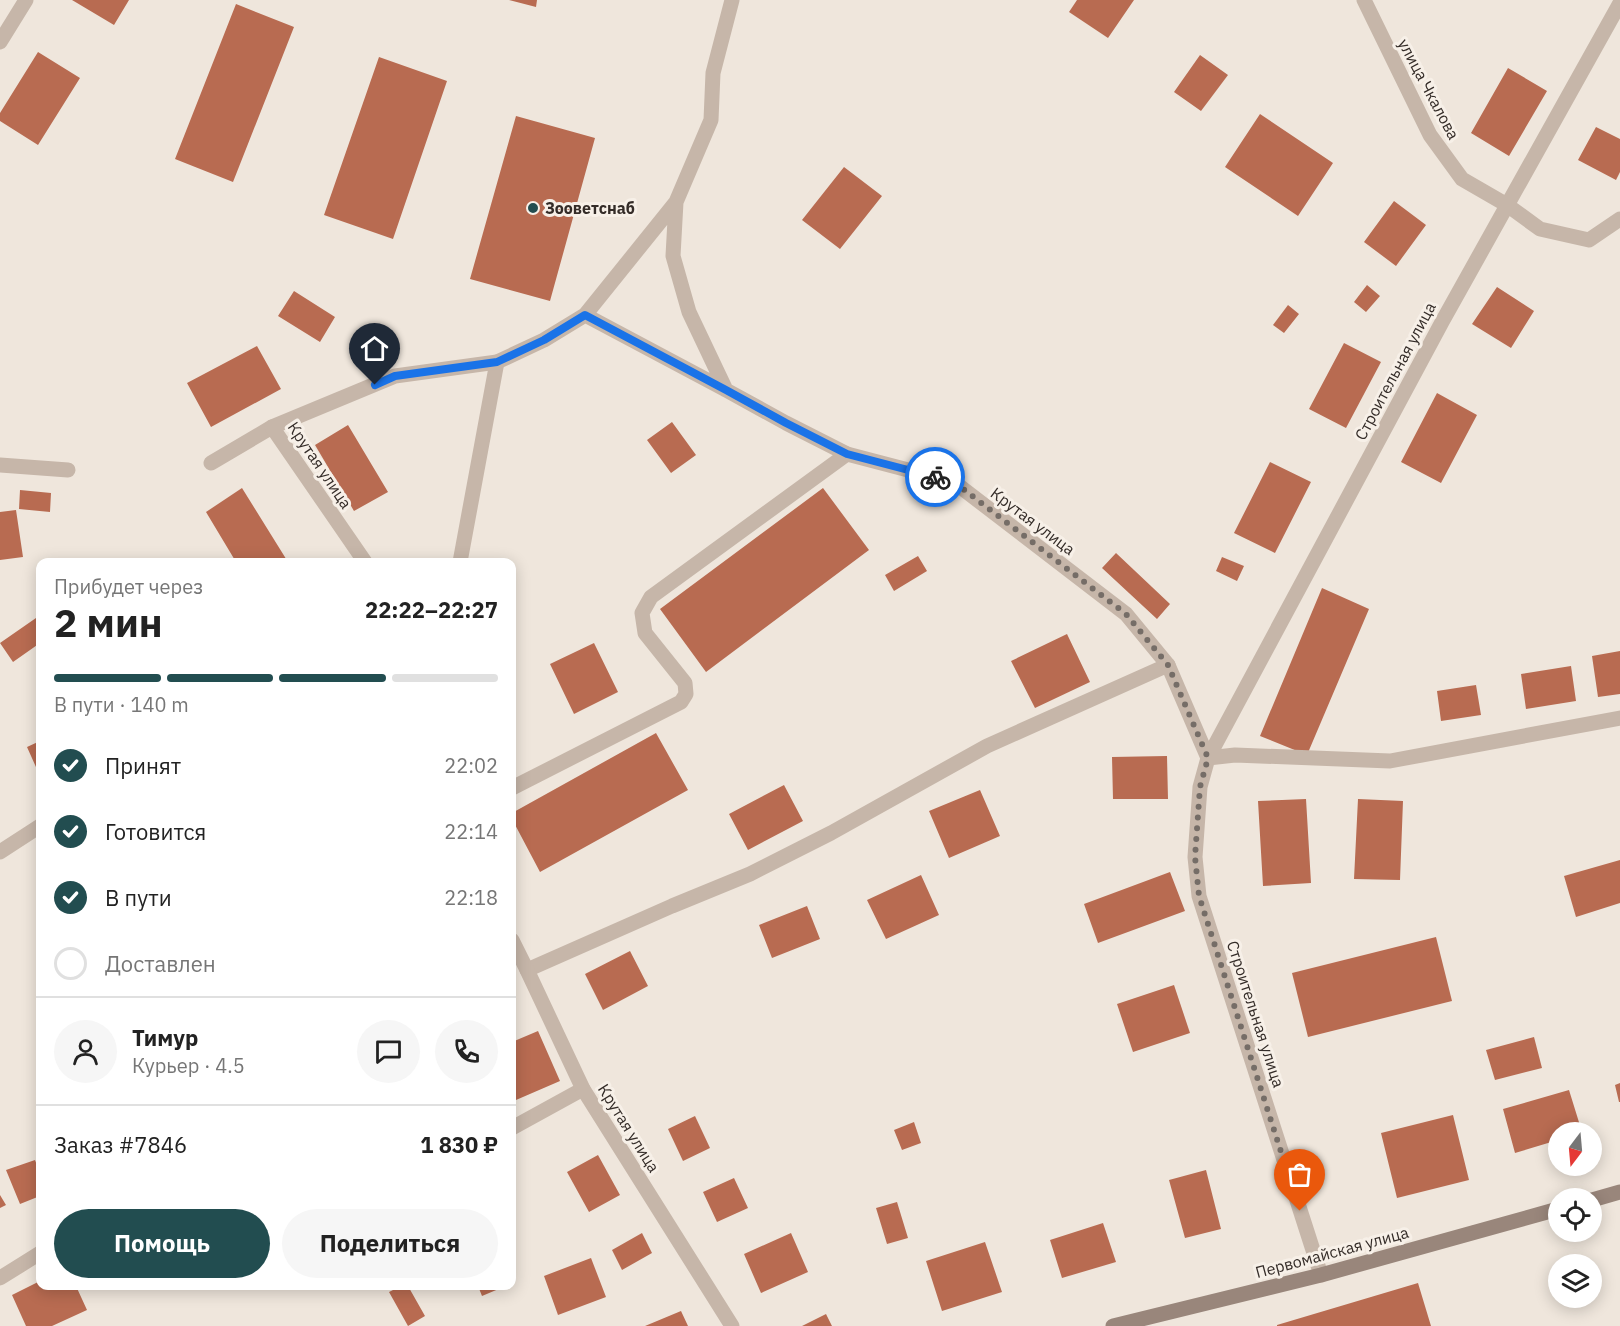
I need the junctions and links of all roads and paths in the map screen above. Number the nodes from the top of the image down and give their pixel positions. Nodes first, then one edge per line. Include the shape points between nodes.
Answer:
1 (27, 0) edge
2 (732, 0) edge
3 (1364, 0) edge
4 (1620, 3) edge
5 (0, 42) edge
6 (676, 202) junction
7 (1507, 205) junction
8 (1620, 219) edge
9 (585, 315) junction
10 (497, 362) junction
11 (726, 390) junction
12 (272, 427) junction
13 (847, 454) junction
14 (211, 463) dead end
15 (0, 465) edge
16 (68, 470) dead end
17 (362, 558) edge
18 (461, 558) edge
19 (1168, 665) junction
20 (1620, 718) edge
21 (1208, 758) junction
22 (516, 786) edge
23 (36, 829) edge
24 (0, 852) edge
25 (516, 948) edge
26 (527, 970) junction
27 (583, 1089) junction
28 (516, 1126) edge
29 (1620, 1192) edge
30 (1602, 1197) edge
31 (1548, 1212) edge
32 (36, 1256) edge
33 (1321, 1275) junction
34 (0, 1278) edge
35 (732, 1326) edge
36 (1113, 1326) edge

1 - 5 street
2 - 6 street, Крутая улица via 713,73 711,120
3 - 7 street, улица Чкалова via 1430,135 1462,179
4 - 7 street, Строительная улица
6 - 9 street, Крутая улица
6 - 11 street, Крутая улица via 673,256 688,312
7 - 8 street, улица Чкалова via 1540,229 1589,240
7 - 21 street, Строительная улица
9 - 10 street, Крутая улица
9 - 11 street, Крутая улица
10 - 12 street, Крутая улица via 395,376
10 - 18 street
11 - 13 street, Крутая улица
12 - 14 street
12 - 17 street, Крутая улица
13 - 19 street, Крутая улица via 954,482 1126,614
13 - 22 street via 651,597 642,613 645,633 685,683 686,694 681,702
15 - 16 street
19 - 21 street, Крутая улица
19 - 26 street via 987,746 750,874
20 - 21 street via 1390,761 1235,755
21 - 33 street, Строительная улица via 1200,787 1195,857 1199,896
23 - 24 street
25 - 26 street, Крутая улица
26 - 27 street, Крутая улица
27 - 28 street
27 - 35 street, Крутая улица
29 - 30 street
31 - 33 street, Первомайская улица
32 - 34 street
33 - 36 street, Первомайская улица

